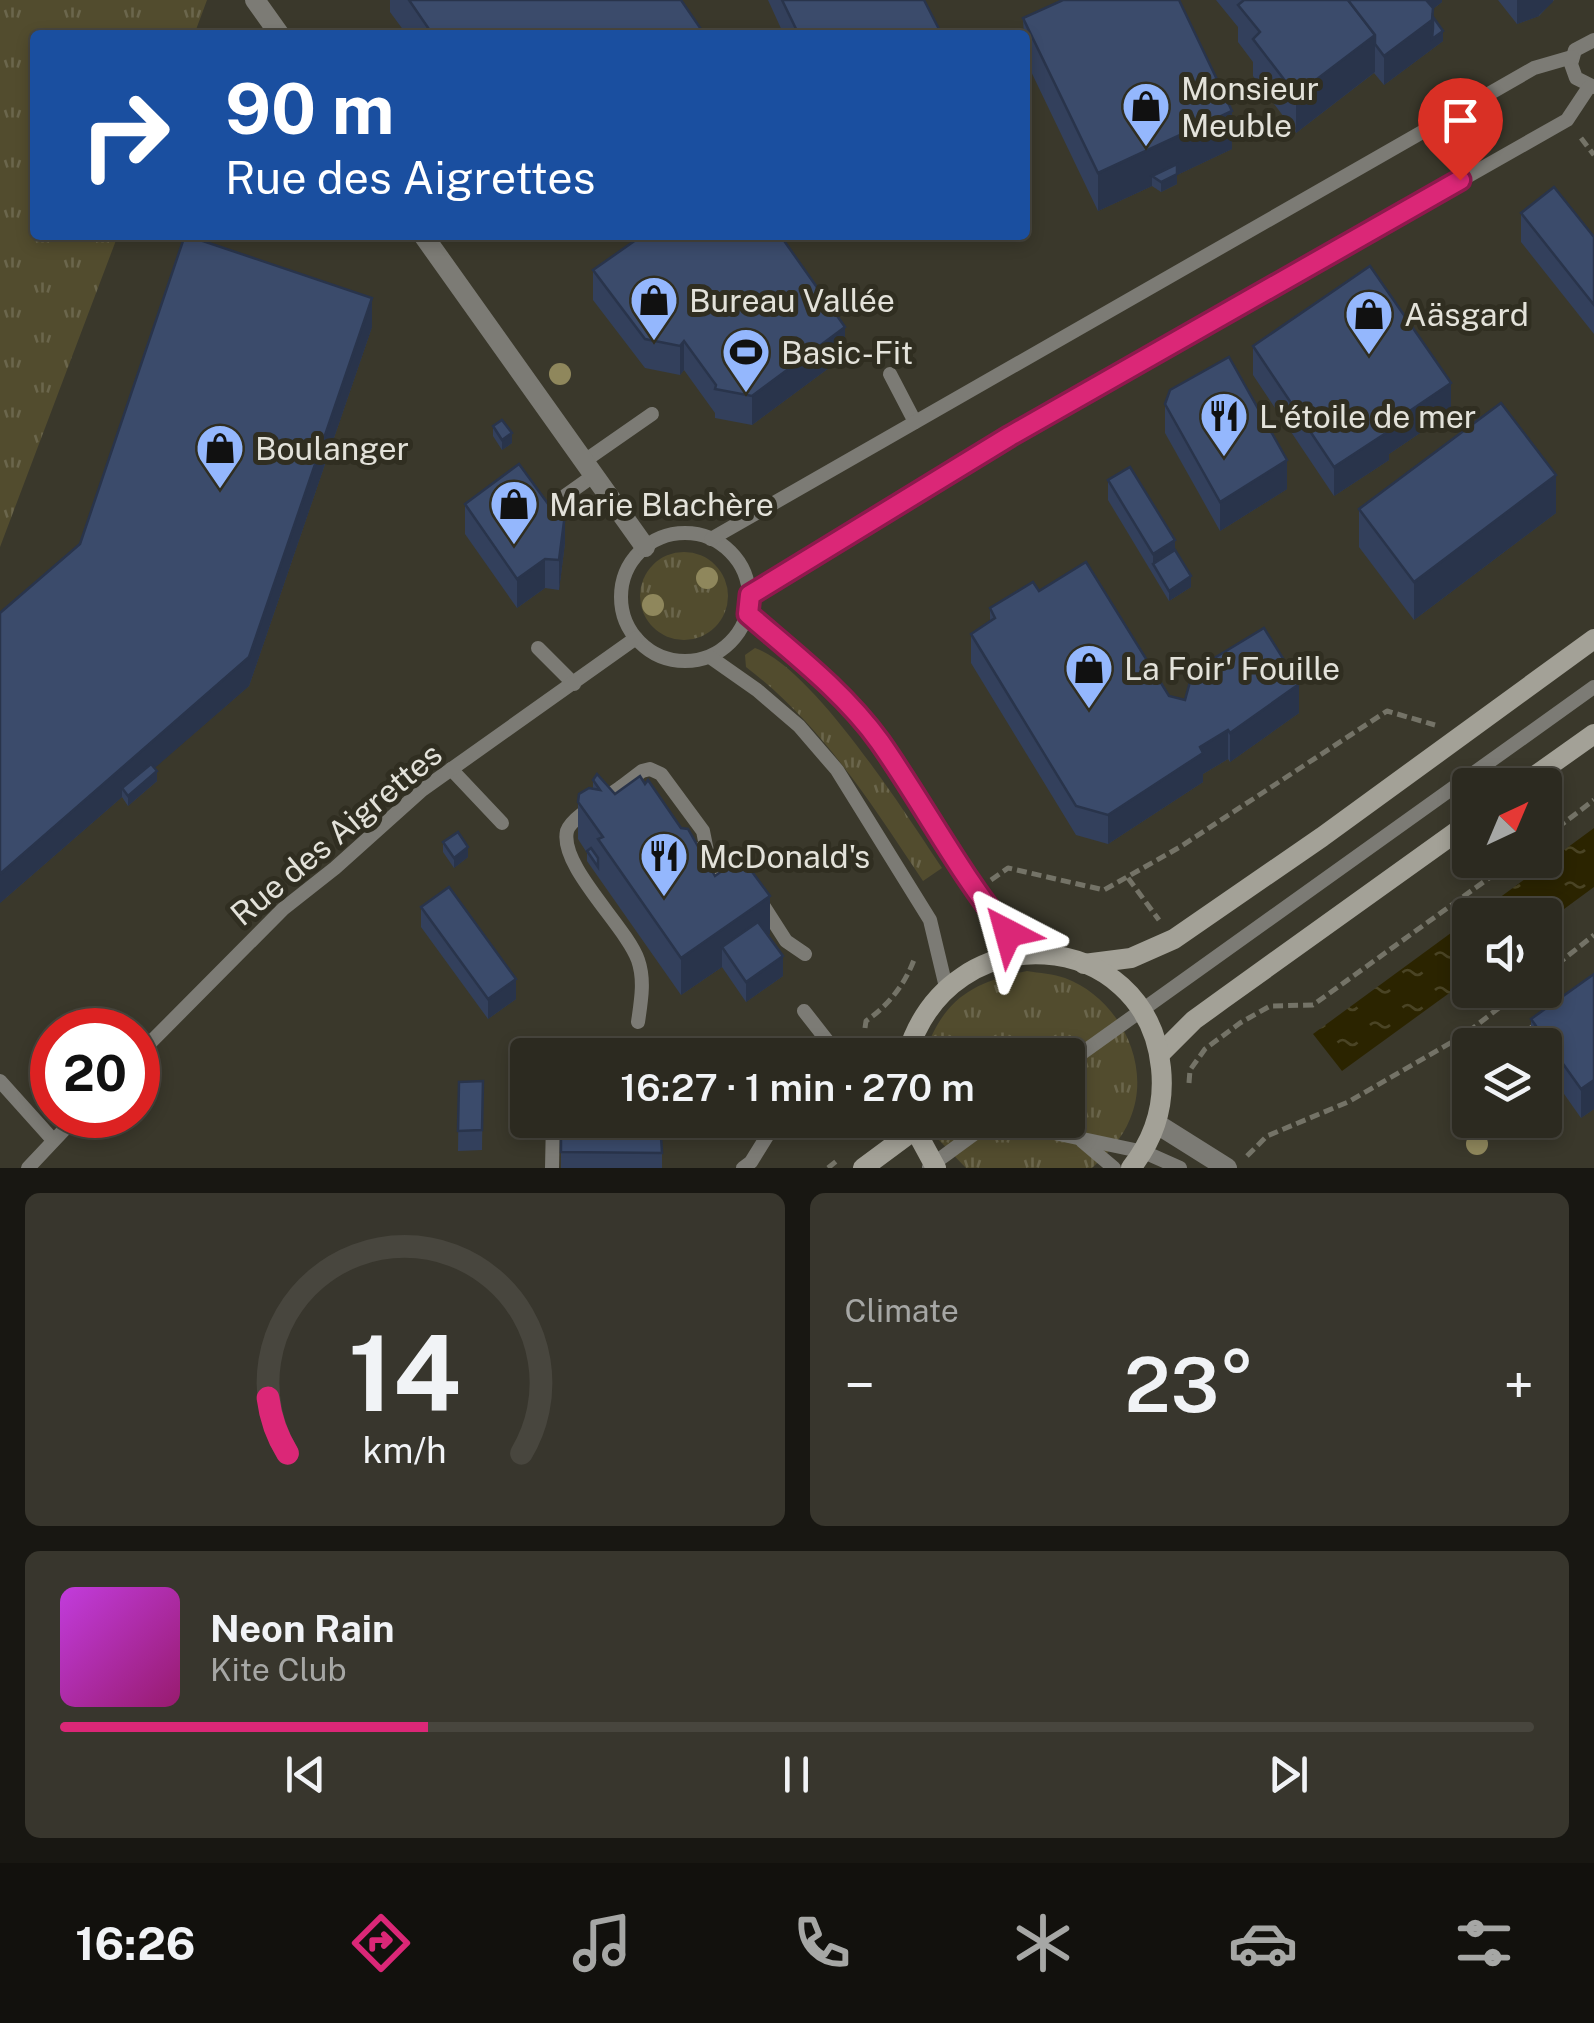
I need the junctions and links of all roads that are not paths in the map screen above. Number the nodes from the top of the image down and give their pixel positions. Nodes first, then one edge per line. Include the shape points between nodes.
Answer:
1 (254, 0) edge
2 (276, 30) edge
3 (1594, 40) edge
4 (1572, 56) junction
5 (1592, 87) edge
6 (428, 240) edge
7 (890, 374) dead end
8 (652, 414) dead end
9 (915, 422) junction
10 (588, 469) junction
11 (562, 498) dead end
12 (710, 539) junction
13 (645, 548) junction
14 (750, 595) junction
15 (748, 614) junction
16 (636, 638) junction
17 (1594, 638) edge
18 (538, 648) dead end
19 (710, 657) junction
20 (574, 684) junction
21 (1594, 687) edge
22 (1594, 734) edge
23 (1546, 768) edge
24 (451, 769) junction
25 (622, 787) junction
26 (651, 798) edge
27 (502, 823) dead end
28 (1452, 835) edge
29 (686, 836) edge
30 (710, 866) junction
31 (805, 954) dead end
32 (1025, 954) junction
33 (1084, 964) junction
34 (946, 987) junction
35 (1140, 1008) junction
36 (804, 1011) dead end
37 (1562, 1011) edge
38 (638, 1022) dead end
39 (1538, 1028) edge
40 (160, 1033) edge
41 (825, 1038) edge
42 (914, 1038) edge
43 (1085, 1050) edge
44 (1160, 1054) junction
45 (0, 1081) edge
46 (1157, 1124) junction
47 (553, 1138) edge
48 (765, 1138) edge
49 (897, 1138) edge
50 (918, 1138) edge
51 (53, 1140) joint
52 (1081, 1140) junction
53 (1138, 1160) edge
54 (1234, 1165) edge
55 (932, 1167) edge
56 (28, 1168) edge
57 (552, 1168) edge
58 (743, 1168) edge
59 (864, 1168) edge
60 (1114, 1168) edge
61 (1180, 1168) edge

1 - 2 street
3 - 4 lane
4 - 5 lane via 1572,72
4 - 9 lane via 1534,68
5 - 14 lane via 1566,120 1010,436
6 - 10 street
7 - 9 lane
8 - 10 lane
9 - 12 lane
10 - 11 lane
10 - 13 street
12 - 13 lane via 683,533
12 - 14 lane via 746,576
13 - 16 lane via 623,581 625,621
14 - 15 lane
15 - 19 lane via 740,632
15 - 32 lane via 836,692 878,740 974,892
16 - 19 lane via 670,660
16 - 20 lane, Rue des Aigrettes
17 - 33 main road via 1174,939 1131,958
18 - 20 lane
19 - 34 lane via 799,726 836,770 930,920
20 - 24 lane, Rue des Aigrettes
21 - 35 lane
22 - 23 main road
24 - 27 lane
24 - 40 lane, Rue des Aigrettes via 284,908
25 - 26 lane
25 - 30 lane via 642,771 661,774 702,830
25 - 38 lane via 567,830 575,866 637,957 643,982
28 - 44 main road via 1194,1020
29 - 30 lane
30 - 31 lane via 749,889 786,940
32 - 33 main road
32 - 34 main road via 996,958
33 - 35 main road
34 - 42 main road
35 - 43 lane
35 - 44 main road
36 - 41 lane
37 - 39 lane
44 - 46 main road via 1164,1089
45 - 51 lane
46 - 53 main road
46 - 54 street
47 - 57 lane
48 - 58 lane
49 - 59 main road
50 - 55 main road
51 - 56 lane
52 - 53 lane
52 - 55 lane via 993,1120
52 - 60 lane
53 - 61 lane

